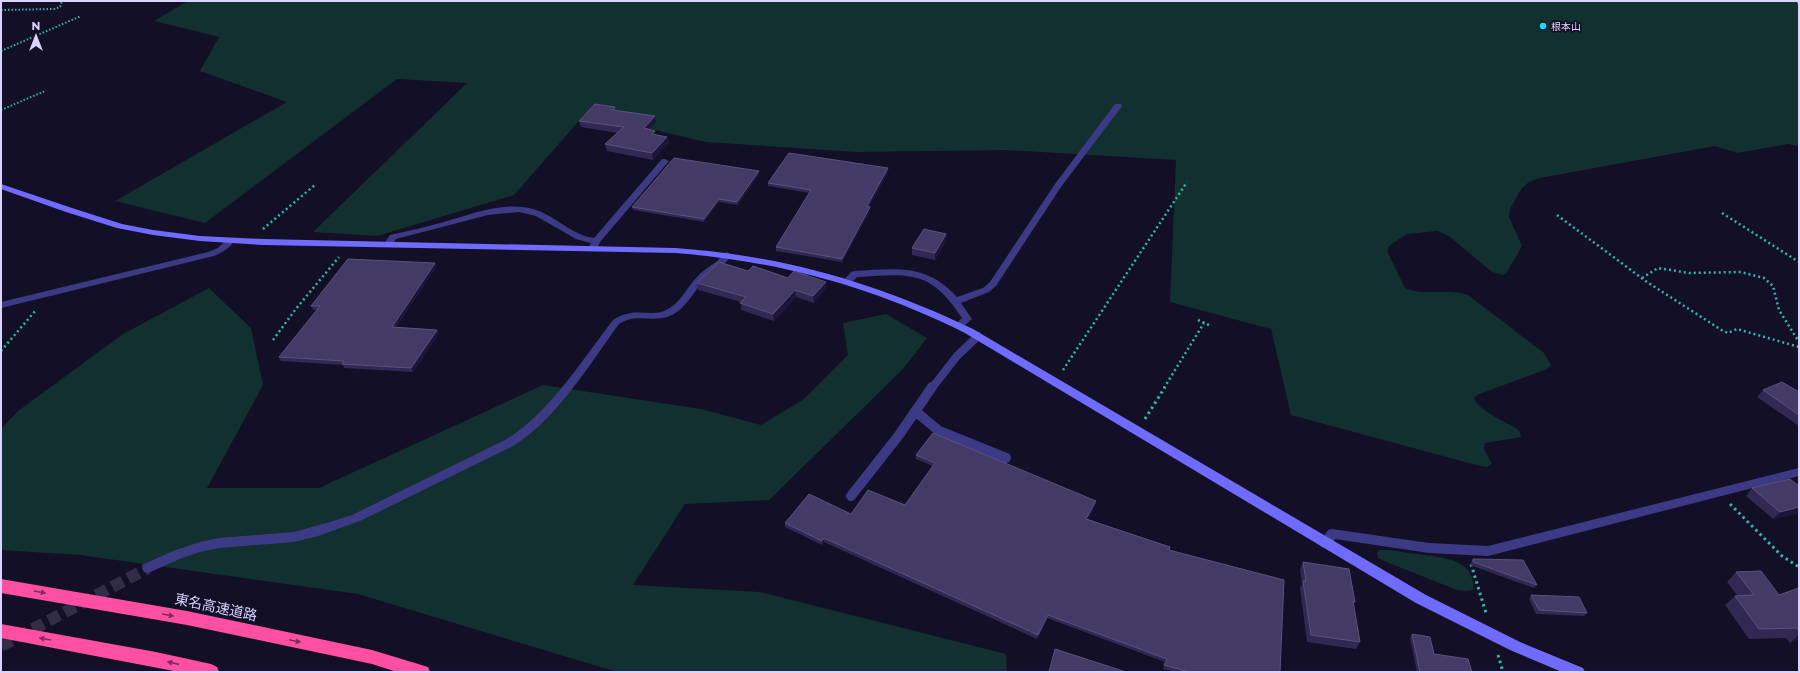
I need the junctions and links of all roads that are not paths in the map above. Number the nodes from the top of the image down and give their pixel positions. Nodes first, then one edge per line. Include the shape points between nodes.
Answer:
1 (1118, 106) dead end
2 (665, 161) dead end
3 (1, 186) edge
4 (230, 241) junction
5 (388, 244) junction
6 (595, 245) junction
7 (727, 255) junction
8 (848, 281) junction
9 (957, 301) junction
10 (1, 305) edge
11 (960, 326) junction
12 (978, 336) junction
13 (914, 413) junction
14 (1006, 458) dead end
15 (1799, 472) edge
16 (851, 496) dead end
17 (1325, 542) junction
18 (148, 568) tunnel mouth
19 (1, 586) edge
20 (1, 631) edge
21 (211, 672) edge
22 (422, 672) edge
23 (1578, 672) edge

1 - 9 street via 1058,186 993,284 986,290
2 - 6 street
3 - 4 street via 118,225 166,235
4 - 5 street
4 - 10 street via 221,250 211,254
5 - 6 street
5 - 6 street via 393,237 494,210 514,209 545,216
6 - 7 street
7 - 8 street via 798,268
7 - 18 street via 722,263 698,280 671,313 630,314 616,322 546,414 509,442 339,524 292,537 208,545 168,558
8 - 9 street via 854,274 915,273 937,282
8 - 11 street via 898,298
9 - 11 street via 967,319
11 - 12 street
12 - 13 lane via 944,370
12 - 17 street
13 - 14 lane via 939,431
13 - 16 lane
15 - 17 street via 1488,550 1466,551 1332,534
17 - 23 street via 1421,599 1483,631
19 -> 22 highway, 東名高速道路 via 187,618 372,657
21 -> 20 highway via 156,659

